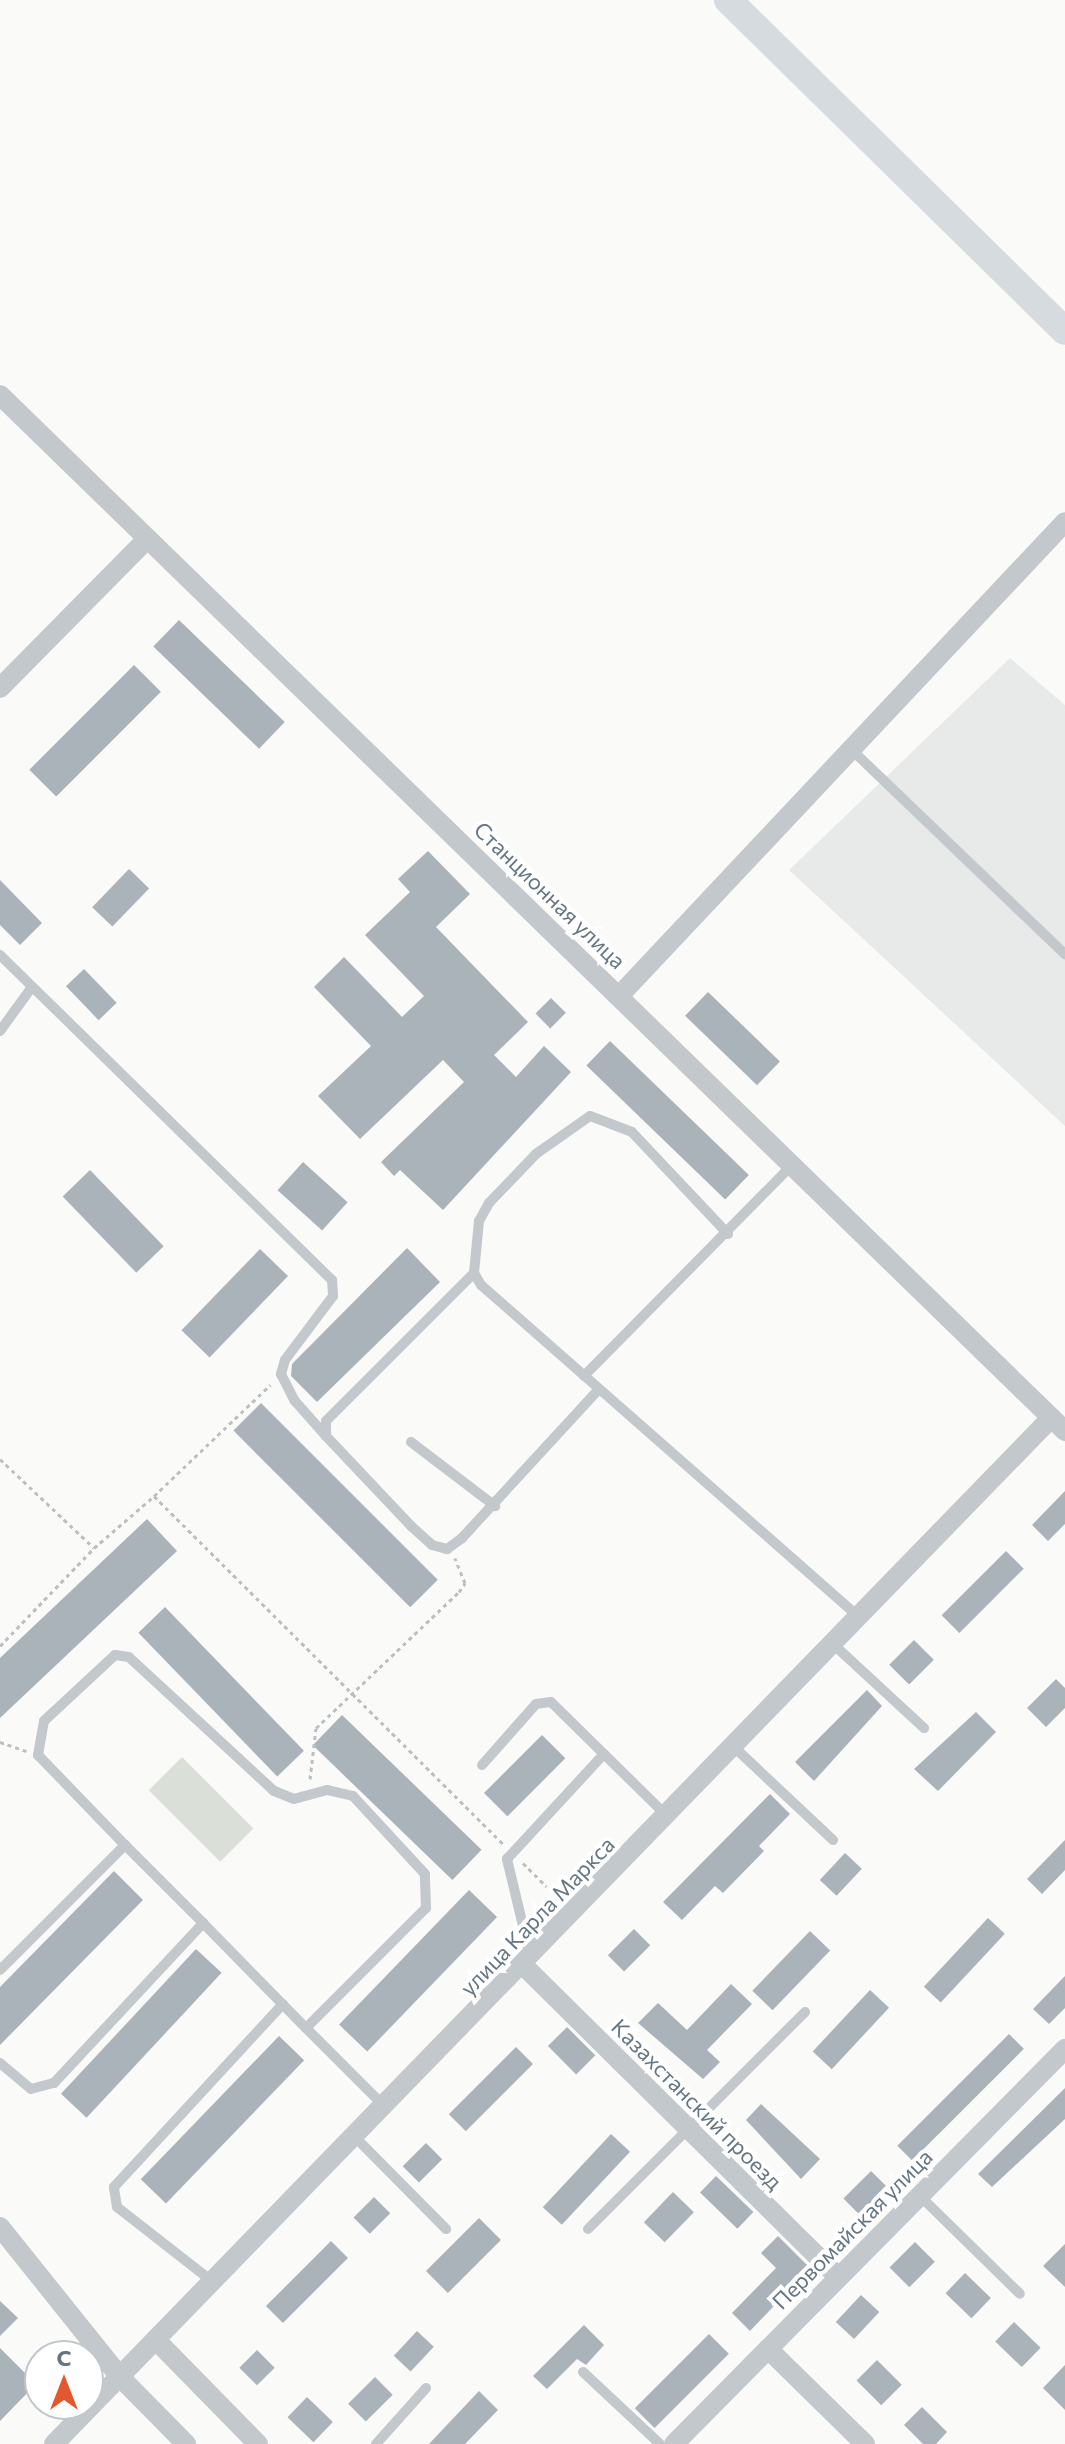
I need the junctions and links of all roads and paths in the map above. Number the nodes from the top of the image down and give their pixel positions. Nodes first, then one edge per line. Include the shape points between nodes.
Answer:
1 (728, 0) edge
2 (1065, 331) edge
3 (0, 395) edge
4 (1065, 522) edge
5 (146, 540) junction
6 (0, 688) edge
7 (853, 751) junction
8 (1065, 954) edge
9 (0, 955) edge
10 (32, 987) junction
11 (620, 995) junction
12 (0, 1031) edge
13 (792, 1165) junction
14 (728, 1234) junction
15 (474, 1273) junction
16 (281, 1374) junction
17 (584, 1376) junction
18 (599, 1389) junction
19 (1058, 1425) edge
20 (326, 1436) junction
21 (411, 1442) dead end
22 (0, 1459) edge
23 (154, 1496) junction
24 (495, 1506) junction
25 (94, 1548) junction
26 (447, 1549) junction
27 (859, 1617) junction
28 (833, 1644) junction
29 (0, 1646) edge
30 (353, 1697) junction
31 (924, 1728) dead end
32 (0, 1742) edge
33 (734, 1747) junction
34 (604, 1754) junction
35 (38, 1755) junction
36 (482, 1765) dead end
37 (294, 1799) junction
38 (667, 1816) junction
39 (833, 1840) dead end
40 (125, 1845) junction
41 (510, 1851) junction
42 (546, 1886) dead end
43 (203, 1923) junction
44 (527, 1961) junction
45 (0, 1970) edge
46 (283, 2004) junction
47 (805, 2012) dead end
48 (306, 2028) junction
49 (1065, 2050) edge
50 (0, 2063) edge
51 (384, 2106) junction
52 (686, 2127) junction
53 (354, 2136) junction
54 (919, 2195) junction
55 (0, 2227) edge
56 (446, 2229) dead end
57 (588, 2229) dead end
58 (838, 2277) junction
59 (213, 2282) junction
60 (1020, 2294) dead end
61 (156, 2340) junction
62 (768, 2349) junction
63 (583, 2372) dead end
64 (121, 2378) junction
65 (426, 2388) dead end
66 (54, 2444) edge
67 (186, 2444) edge
68 (258, 2444) edge
69 (376, 2444) edge
70 (660, 2444) edge
71 (674, 2444) edge
72 (865, 2444) edge

1 - 2 main road
3 - 5 street, Станционная улица
4 - 7 street
5 - 6 street
5 - 11 street, Станционная улица
7 - 8 lane
7 - 11 street
9 - 10 lane
10 - 12 lane
10 - 16 lane via 332,1280 333,1296 285,1360
11 - 13 street, Станционная улица
13 - 14 lane
13 - 19 street, Станционная улица
14 - 15 lane via 632,1132 590,1116 536,1154 489,1203 479,1221
14 - 17 lane
15 - 17 lane
15 - 20 lane via 326,1421
16 - 20 lane via 295,1401
16 - 23 path
17 - 18 lane
18 - 24 lane
18 - 27 lane
19 - 27 street, улица Карла Маркса
20 - 26 lane via 411,1526 432,1545
21 - 24 lane
22 - 25 path
23 - 25 path
23 - 30 path
24 - 26 lane
25 - 29 path
26 - 30 path via 462,1573 459,1592
27 - 28 street, улица Карла Маркса
28 - 31 lane
28 - 33 street, улица Карла Маркса
30 - 37 path via 316,1728 312,1777
30 - 41 path
32 - 35 path
33 - 38 street, улица Карла Маркса
33 - 39 lane
34 - 36 lane via 551,1702 542,1702
34 - 38 lane
34 - 41 lane
35 - 37 lane via 44,1721 115,1655 129,1657 253,1774
35 - 40 lane
37 - 48 lane via 327,1790 353,1796 425,1874 429,1889 426,1908
38 - 44 street, улица Карла Маркса
40 - 43 lane
40 - 45 lane
41 - 42 path
41 - 44 lane
43 - 46 lane
43 - 50 lane via 54,2083 31,2089
44 - 51 street, улица Карла Маркса
44 - 52 street, Казахстанский проезд
46 - 48 lane
46 - 59 lane via 114,2187 117,2207
47 - 52 lane
48 - 51 lane
49 - 54 street, Первомайская улица
51 - 53 street, улица Карла Маркса
52 - 57 lane
52 - 58 street, Казахстанский проезд
53 - 56 lane
53 - 59 street, улица Карла Маркса
54 - 58 street, Первомайская улица
54 - 60 lane
55 - 64 street
58 - 62 street, Первомайская улица
59 - 61 street, улица Карла Маркса
61 - 64 street, улица Карла Маркса
61 - 68 street
62 - 71 street, Первомайская улица
62 - 72 street
63 - 70 lane
64 - 66 street, улица Карла Маркса
64 - 67 street
65 - 69 lane

